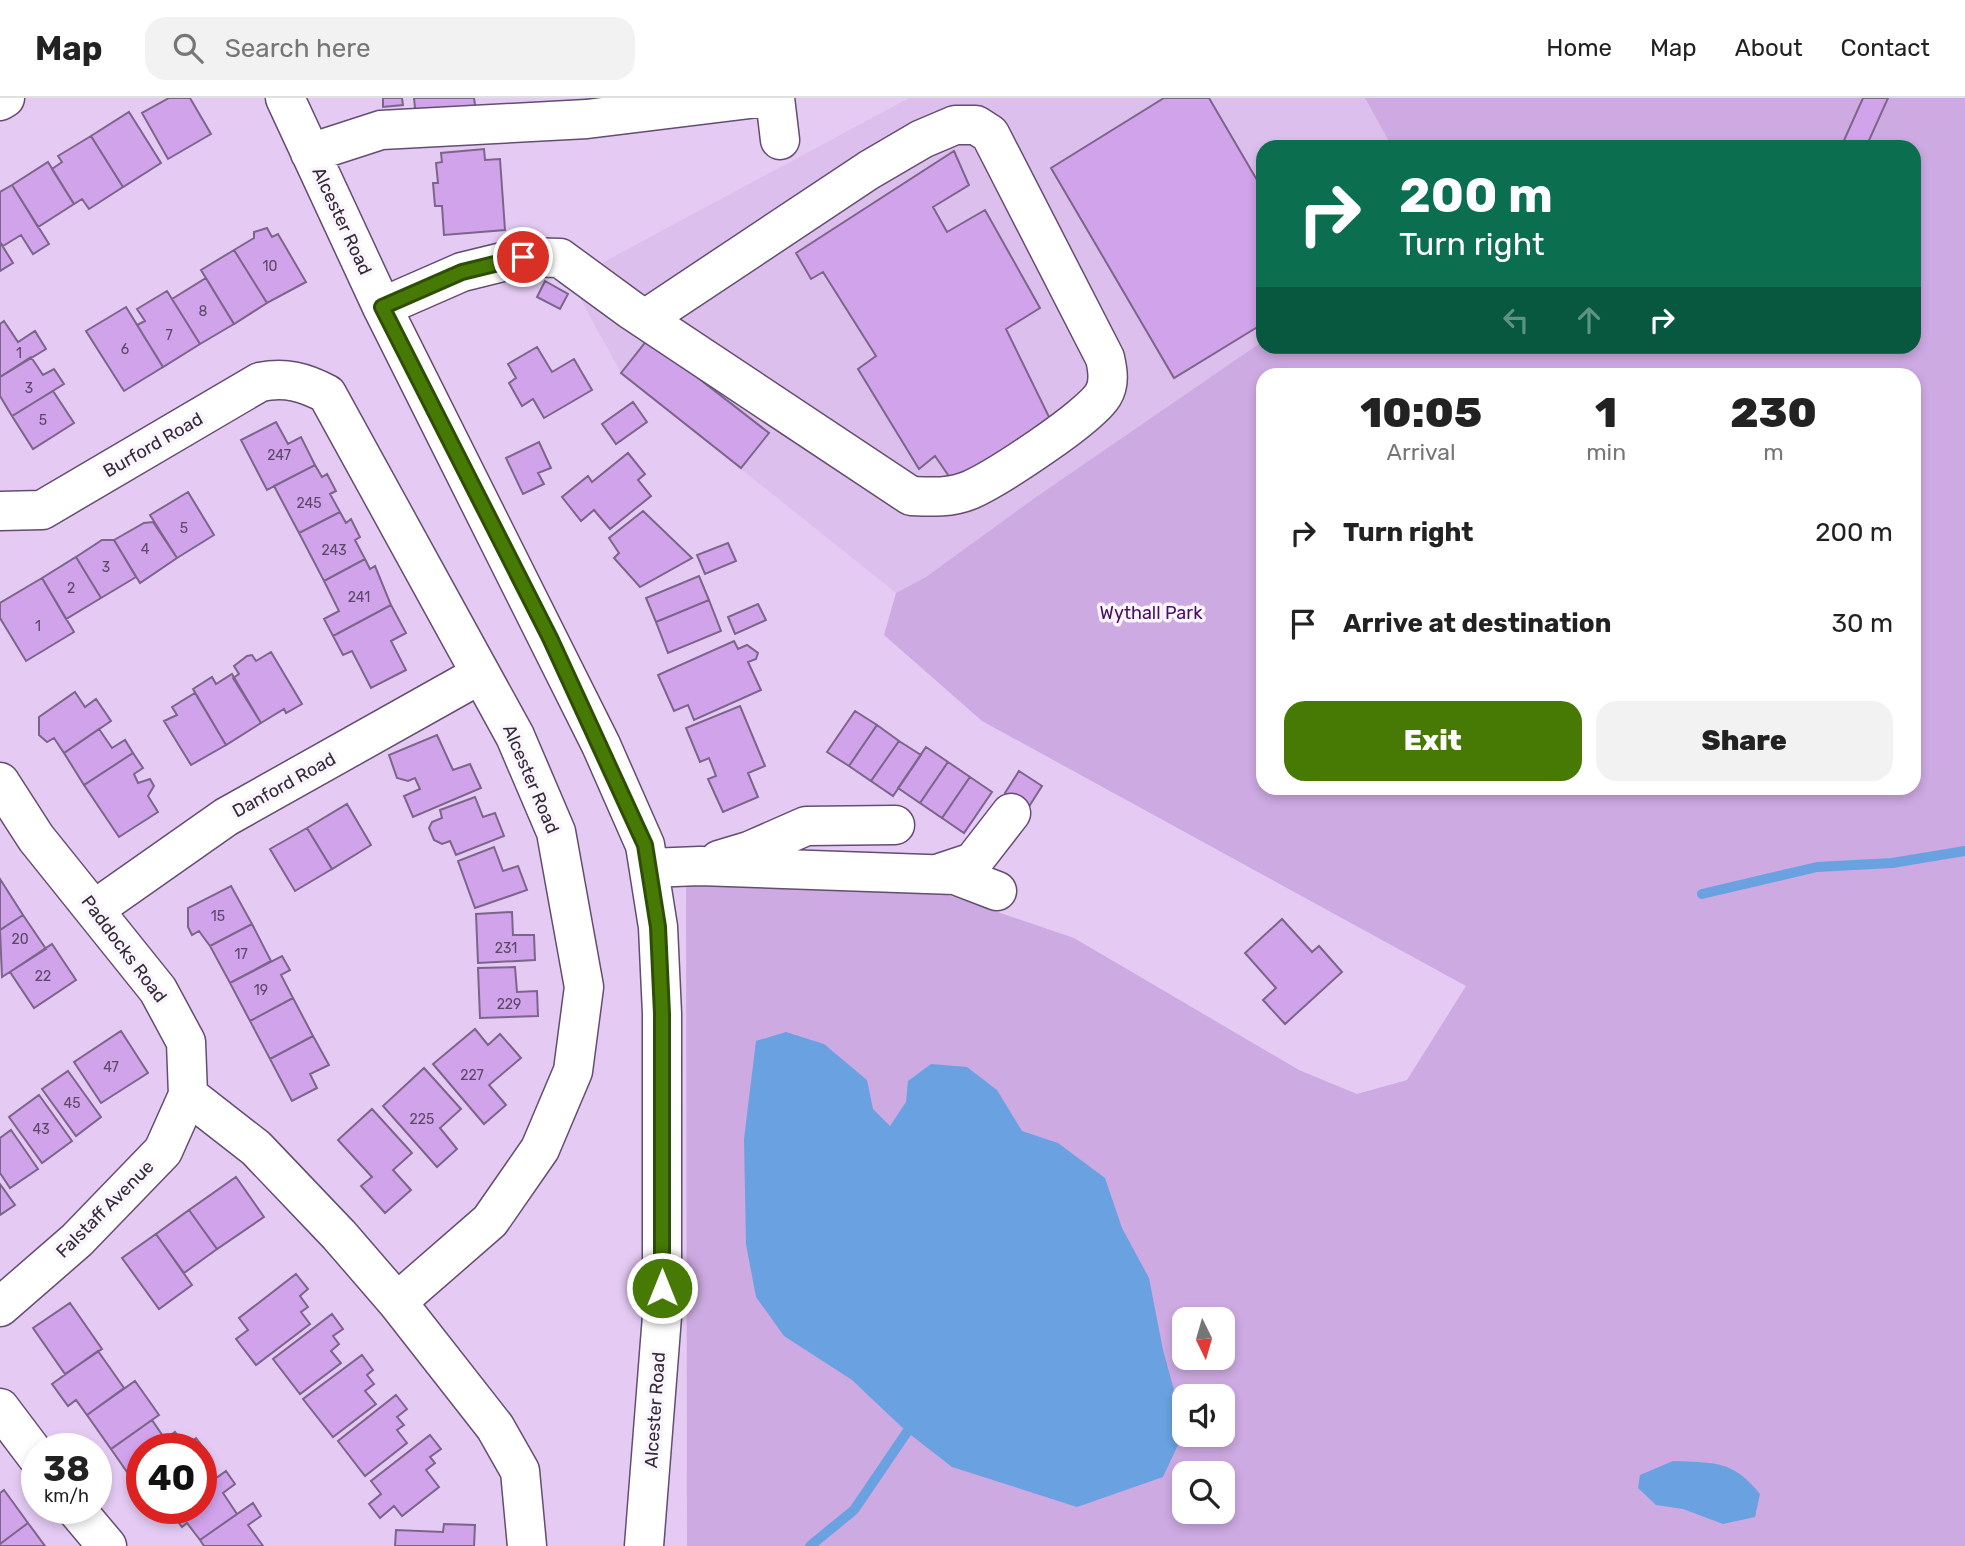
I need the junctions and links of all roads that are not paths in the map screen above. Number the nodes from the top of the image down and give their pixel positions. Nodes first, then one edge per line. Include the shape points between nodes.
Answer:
1 (5, 98) edge
2 (285, 98) edge
3 (758, 98) edge
4 (775, 98) edge
5 (0, 101) edge
6 (780, 140) dead end
7 (310, 153) junction
8 (382, 307) junction
9 (645, 319) junction
10 (305, 383) joint
11 (0, 511) edge
12 (481, 674) junction
13 (0, 782) edge
14 (1011, 813) dead end
15 (895, 825) dead end
16 (700, 866) junction
17 (649, 868) junction
18 (937, 874) junction
19 (997, 891) dead end
20 (95, 909) junction
21 (188, 1096) junction
22 (397, 1302) junction
23 (0, 1307) edge
24 (0, 1408) edge
25 (21, 1436) edge
26 (88, 1524) edge
27 (107, 1546) edge
28 (527, 1546) edge
29 (645, 1546) edge

1 - 5 street
2 - 7 street, Alcester Road
3 - 7 street via 587,119 380,130
4 - 6 street
7 - 8 street, Alcester Road
8 - 9 street via 462,272 523,257 560,258
8 - 17 street, Alcester Road via 601,745 645,845
9 - 9 street via 911,496 942,498 970,490 1091,408 1104,394 1109,376 1105,358 990,134 976,125 955,125 879,163
10 - 11 street, Burford Road via 280,378 260,382 42,510
10 - 12 street, Alcester Road via 327,394
12 - 20 street, Danford Road via 226,817
12 - 22 street, Alcester Road via 515,736 556,832 584,987 573,1071 540,1149 490,1221
13 - 20 street, Paddocks Road via 36,838
14 - 18 street via 973,862
15 - 16 street via 806,825 750,851
16 - 17 street
16 - 18 street
17 - 29 street, Alcester Road via 658,927 662,1014 662,1316
18 - 19 street via 956,875
20 - 21 street, Paddocks Road via 158,990 186,1042
21 - 22 street via 256,1149
21 - 23 street, Falstaff Avenue via 163,1152 77,1240
22 - 28 street via 495,1427 520,1471
24 - 25 street
26 - 27 street

